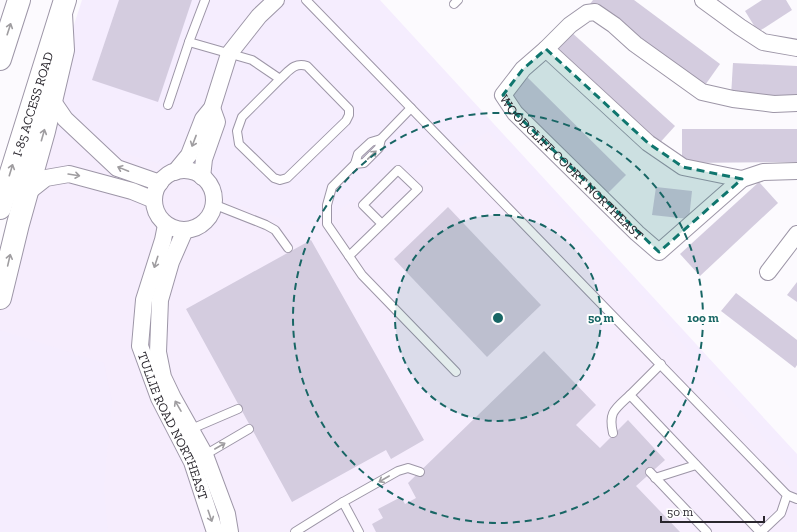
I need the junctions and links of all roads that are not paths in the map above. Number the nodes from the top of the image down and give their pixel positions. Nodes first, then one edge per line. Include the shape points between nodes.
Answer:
1 (18, 0) edge
2 (205, 0) edge
3 (276, 0) edge
4 (306, 0) edge
5 (703, 0) edge
6 (63, 7) edge
7 (189, 42) junction
8 (797, 48) edge
9 (546, 49) junction
10 (229, 54) junction
11 (0, 58) edge
12 (280, 79) junction
13 (52, 100) junction
14 (797, 103) edge
15 (168, 105) dead end
16 (212, 108) junction
17 (411, 108) junction
18 (797, 171) edge
19 (175, 172) junction
20 (202, 177) junction
21 (742, 179) junction
22 (160, 183) junction
23 (27, 193) junction
24 (154, 200) junction
25 (214, 204) junction
26 (0, 208) edge
27 (382, 224) junction
28 (166, 225) junction
29 (185, 230) junction
30 (797, 234) edge
31 (288, 248) dead end
32 (349, 256) junction
33 (768, 272) dead end
34 (0, 298) edge
35 (662, 364) junction
36 (456, 372) dead end
37 (630, 395) junction
38 (238, 409) dead end
39 (249, 429) dead end
40 (184, 433) junction
41 (613, 433) dead end
42 (198, 459) junction
43 (696, 465) junction
44 (420, 472) dead end
45 (787, 495) junction
46 (797, 499) edge
47 (344, 502) junction
48 (215, 532) edge
49 (230, 532) edge
50 (295, 532) edge
51 (360, 532) edge
52 (707, 532) edge
53 (761, 532) edge

11 -> 1 main road
2 - 7 lane
3 - 10 street via 259,16
4 - 17 lane
5 - 8 street via 763,42
6 - 13 main road via 64,50
26 -> 6 main road, I-85 ACCESS ROAD
7 - 10 lane
7 - 15 lane
9 - 14 street, WOODCLIFF COURT NORTHEAST via 570,25 587,13 595,12 702,92 774,104
9 - 21 street via 648,143 682,166
9 - 21 street, WOODCLIFF COURT NORTHEAST via 523,69 503,95 515,113 659,252
10 - 12 lane via 252,60
10 - 16 street
12 - 12 lane via 242,117 237,131 239,144 274,178 280,180 288,178 346,121 349,115 349,109 307,66 293,66
22 -> 13 street via 118,168 65,119
23 -> 13 main road
16 -> 19 street via 203,119 189,155
16 - 20 street via 217,122 204,159
17 - 32 lane via 381,139 379,148 364,163 355,164 332,188 327,205 327,224
17 - 35 lane
18 - 21 street, WOODCLIFF COURT NORTHEAST via 763,172
19 - 20 street via 184,170
19 - 22 street via 166,176
20 - 25 street via 213,194
22 - 24 street via 155,191
23 -> 24 street via 46,178 69,174 132,191
34 -> 23 main road
24 - 28 street via 155,210
25 - 29 street via 204,222 195,228
25 - 31 lane via 266,224 275,230
27 - 27 lane via 418,189 398,170 363,205
27 - 32 lane
28 - 29 street
28 -> 40 street, TULLIE ROAD NORTHEAST via 144,300 140,346 159,398
40 -> 29 street, TULLIE ROAD NORTHEAST via 163,377 158,352 160,300 171,262
30 - 33 street
32 - 36 lane via 362,275
35 - 37 lane
35 - 45 lane
37 - 41 lane via 613,411 610,422
37 - 43 lane
38 - 40 lane
42 -> 39 lane
40 - 42 street, TULLIE ROAD NORTHEAST
42 -> 48 street, TULLIE ROAD NORTHEAST
42 - 49 street, TULLIE ROAD NORTHEAST via 227,514
43 - 52 lane via 653,475
43 - 53 lane
44 -> 47 lane via 408,468 398,471
45 - 46 lane
45 - 53 lane via 781,513
47 - 50 lane
47 - 51 lane

